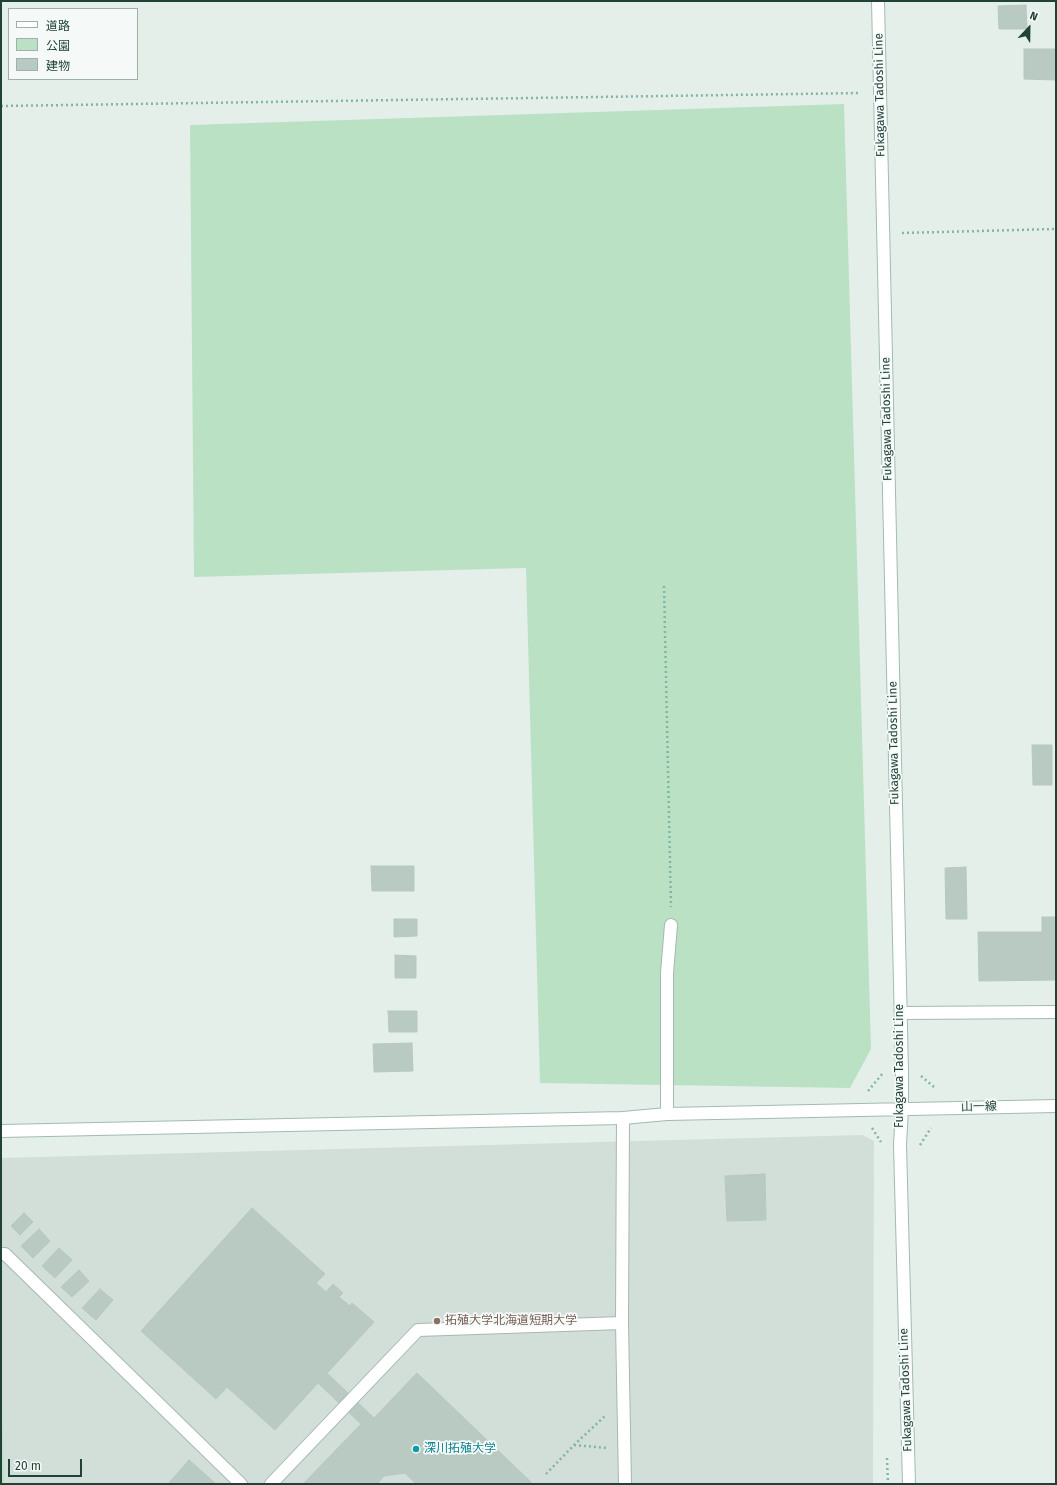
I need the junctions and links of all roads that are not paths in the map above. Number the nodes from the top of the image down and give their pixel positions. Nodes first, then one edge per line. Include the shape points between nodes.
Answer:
1 (878, 1) edge
2 (671, 926) road end
3 (1056, 1012) edge
4 (901, 1013) junction
5 (1056, 1106) edge
6 (902, 1109) junction
7 (667, 1114) junction
8 (623, 1118) junction
9 (1, 1131) edge
10 (1, 1254) edge
11 (622, 1322) junction
12 (241, 1484) edge
13 (271, 1484) edge
14 (625, 1484) edge
15 (909, 1484) edge

1 - 4 main road, Fukagawa Tadoshi Line
2 - 7 main road via 667,973
3 - 4 main road
4 - 6 main road, Fukagawa Tadoshi Line
5 - 6 main road, 山一線
6 - 7 main road, 山一線
6 - 15 main road, Fukagawa Tadoshi Line via 900,1145
7 - 8 main road, 山一線
8 - 9 main road, 山一線
8 - 11 main road
10 - 12 main road via 5,1254
11 - 13 main road via 418,1330
11 - 14 main road

